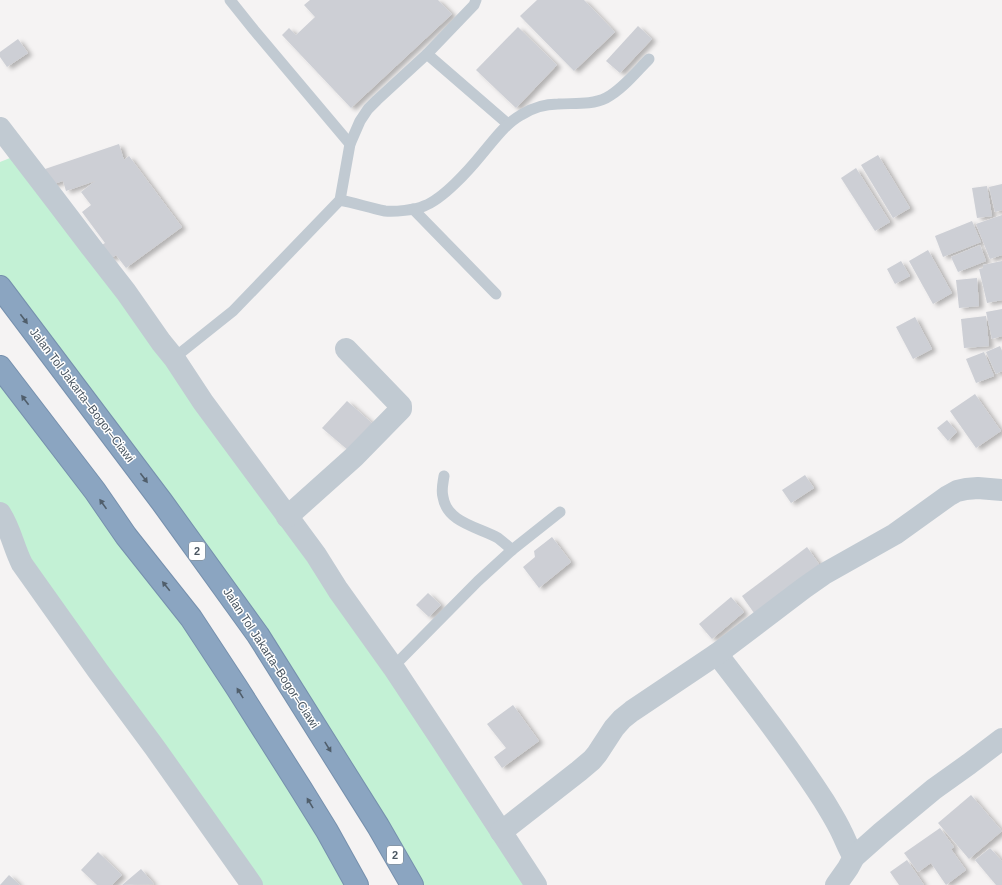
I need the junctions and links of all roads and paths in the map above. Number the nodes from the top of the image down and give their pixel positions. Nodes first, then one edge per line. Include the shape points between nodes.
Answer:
1 (230, 0) edge
2 (476, 0) edge
3 (427, 54) junction
4 (649, 58) dead end
5 (508, 124) junction
6 (0, 128) edge
7 (350, 144) junction
8 (340, 200) junction
9 (413, 209) junction
10 (0, 287) edge
11 (496, 294) dead end
12 (346, 349) dead end
13 (174, 358) junction
14 (0, 367) edge
15 (444, 476) dead end
16 (1002, 490) edge
17 (560, 512) dead end
18 (0, 513) edge
19 (287, 518) junction
20 (512, 550) junction
21 (717, 654) junction
22 (393, 667) junction
23 (1002, 739) edge
24 (327, 831) junction
25 (501, 832) junction
26 (854, 857) junction
27 (252, 885) edge
28 (353, 885) edge
29 (357, 885) edge
30 (412, 885) edge
31 (536, 885) edge
32 (836, 885) edge

1 - 7 lane
2 - 3 lane
3 - 5 lane
3 - 7 lane via 368,109
4 - 5 lane via 624,84 606,98 586,103 545,105 521,114
5 - 9 lane via 442,195 424,206
6 - 13 street
7 - 8 lane
8 - 9 lane via 386,211
8 - 13 lane via 233,311
9 - 11 lane
10 -> 30 highway, Jalan Tol Jakarta–Bogor–Ciawi / 2 via 162,502 258,635
12 - 19 street via 401,408 354,457
13 - 19 street
24 -> 14 highway via 191,618 126,536
15 - 20 lane via 442,497 448,510 464,522 499,539
16 - 21 street via 966,489 948,496 895,534 824,574
17 - 20 lane
18 - 27 street via 10,531 22,564
19 - 22 street
20 - 22 lane via 461,597
21 - 25 street via 622,720 592,760
21 - 26 street via 808,778 834,818
22 - 25 street
23 - 26 street via 928,793
24 - 28 highway
24 - 29 highway
25 - 31 street
26 - 32 street

